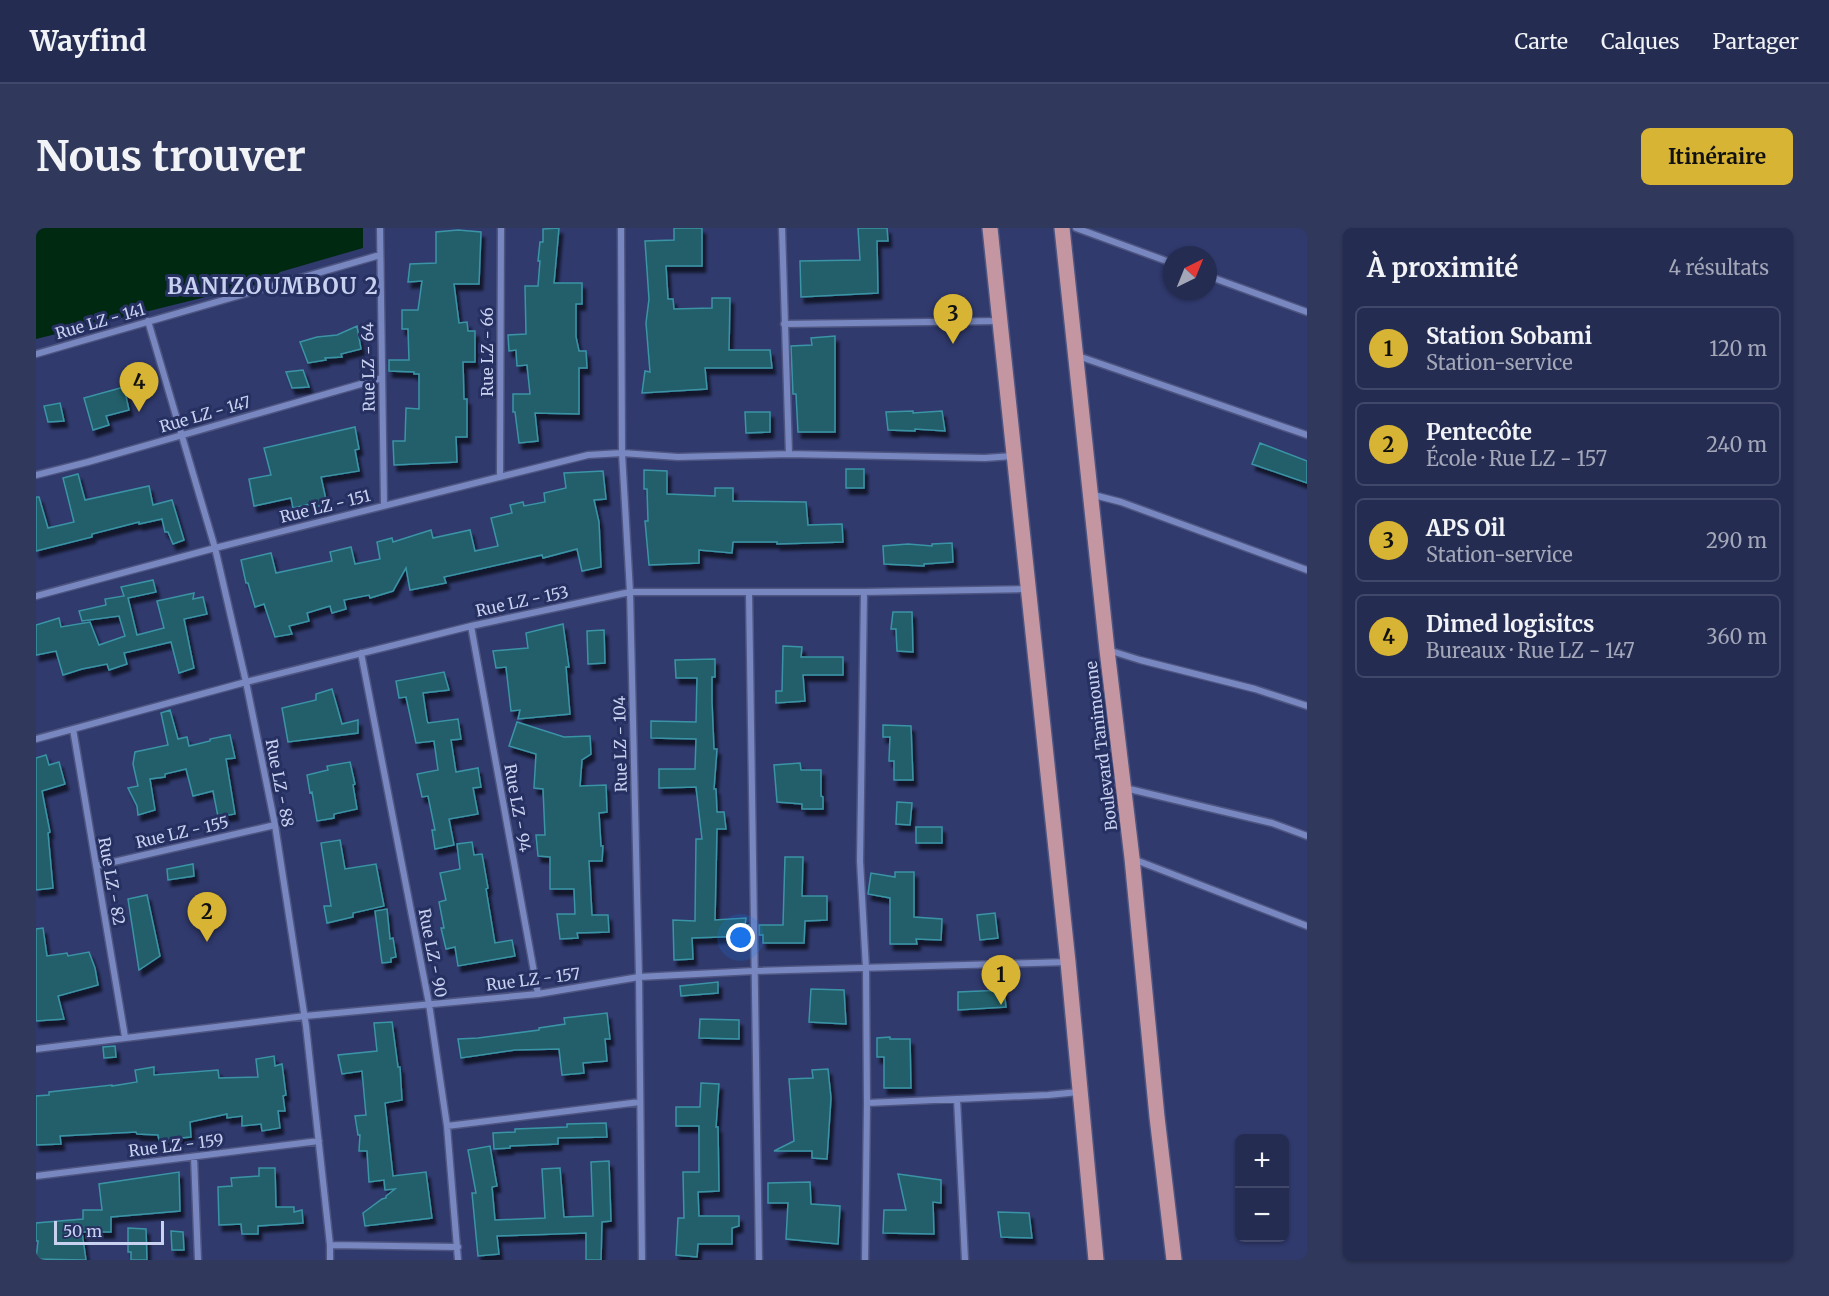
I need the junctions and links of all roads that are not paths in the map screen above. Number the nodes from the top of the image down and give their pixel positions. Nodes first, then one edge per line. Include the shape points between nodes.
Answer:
1 (380, 228) edge
2 (501, 228) edge
3 (621, 228) edge
4 (782, 228) edge
5 (990, 228) edge
6 (1062, 228) edge
7 (1076, 228) edge
8 (380, 255) junction
9 (1163, 260) edge
10 (1217, 279) edge
11 (1307, 312) edge
12 (148, 321) junction
13 (1000, 321) junction
14 (784, 324) junction
15 (36, 354) edge
16 (1075, 355) junction
17 (382, 378) junction
18 (182, 435) junction
19 (1307, 435) edge
20 (622, 453) junction
21 (789, 454) junction
22 (1014, 456) junction
23 (36, 475) edge
24 (500, 477) junction
25 (1090, 494) junction
26 (384, 505) junction
27 (215, 548) junction
28 (1307, 570) edge
29 (1028, 589) junction
30 (630, 592) junction
31 (749, 592) junction
32 (864, 592) junction
33 (36, 596) edge
34 (471, 626) junction
35 (1107, 650) junction
36 (361, 653) junction
37 (246, 682) junction
38 (1307, 706) edge
39 (73, 729) junction
40 (36, 739) edge
41 (1124, 788) junction
42 (275, 825) junction
43 (1307, 836) edge
44 (1132, 858) junction
45 (96, 866) junction
46 (1307, 926) edge
47 (1068, 962) junction
48 (866, 969) junction
49 (754, 971) junction
50 (639, 977) junction
51 (538, 994) junction
52 (429, 1004) junction
53 (305, 1016) junction
54 (125, 1037) junction
55 (36, 1049) edge
56 (1081, 1092) junction
57 (957, 1099) junction
58 (640, 1102) junction
59 (867, 1103) junction
60 (447, 1126) junction
61 (319, 1141) junction
62 (194, 1157) junction
63 (36, 1176) edge
64 (330, 1245) junction
65 (458, 1247) junction
66 (198, 1260) edge
67 (330, 1260) edge
68 (458, 1260) edge
69 (642, 1260) edge
70 (759, 1260) edge
71 (865, 1260) edge
72 (965, 1260) edge
73 (1096, 1260) edge
74 (1174, 1260) edge

1 - 8 street, Rue LZ - 64
2 - 24 street, Rue LZ - 66
3 - 20 street, Rue LZ - 104
4 - 14 street
5 - 13 main road
6 - 16 main road, Boulevard Tanimoune
7 - 9 street
8 - 12 street, Rue LZ - 141
8 - 17 street, Rue LZ - 64
10 - 11 street
12 - 15 street, Rue LZ - 141
12 - 18 street, Rue LZ - 88
13 - 14 street
13 - 22 main road
14 - 21 street
16 - 19 street
16 - 25 main road, Boulevard Tanimoune
17 - 18 street, Rue LZ - 147
17 - 26 street, Rue LZ - 64
18 - 23 street, Rue LZ - 147
18 - 27 street, Rue LZ - 88
20 - 21 street, Rue LZ - 151 via 678,457
20 - 24 street, Rue LZ - 151 via 588,455
20 - 30 street, Rue LZ - 104
21 - 22 street, Rue LZ - 151
22 - 29 main road
24 - 26 street, Rue LZ - 151
25 - 28 street
25 - 35 main road, Boulevard Tanimoune
26 - 27 street, Rue LZ - 151
27 - 33 street, Rue LZ - 151
27 - 37 street, Rue LZ - 88
29 - 32 street, Rue LZ - 153
29 - 47 main road
30 - 31 street, Rue LZ - 153
30 - 34 street, Rue LZ - 153
30 - 50 street, Rue LZ - 104
31 - 32 street, Rue LZ - 153
31 - 49 street
32 - 48 street via 860,861
34 - 36 street, Rue LZ - 153
34 - 51 street, Rue LZ - 94
35 - 38 street
35 - 41 main road, Boulevard Tanimoune
36 - 37 street, Rue LZ - 153
36 - 52 street, Rue LZ - 90
37 - 39 street, Rue LZ - 153
37 - 42 street, Rue LZ - 88
39 - 40 street, Rue LZ - 153
39 - 45 street, Rue LZ - 82
41 - 43 street via 1272,823
41 - 44 main road, Boulevard Tanimoune
42 - 45 street, Rue LZ - 155
42 - 53 street, Rue LZ - 88
44 - 46 street
44 - 74 main road, Boulevard Tanimoune
45 - 54 street, Rue LZ - 82
47 - 48 street, Rue LZ - 157
47 - 56 main road
48 - 49 street, Rue LZ - 157
48 - 59 street
49 - 50 street, Rue LZ - 157
49 - 70 street
50 - 51 street, Rue LZ - 157
50 - 58 street, Rue LZ - 104
51 - 52 street, Rue LZ - 157
52 - 53 street, Rue LZ - 157
52 - 60 street, Rue LZ - 90
53 - 54 street, Rue LZ - 157
53 - 61 street, Rue LZ - 88
54 - 55 street, Rue LZ - 157
56 - 57 street
56 - 73 main road
57 - 59 street
57 - 72 street
58 - 60 street
58 - 69 street, Rue LZ - 104
59 - 71 street
60 - 65 street, Rue LZ - 90
61 - 62 street, Rue LZ - 159
61 - 64 street, Rue LZ - 88
62 - 63 street, Rue LZ - 159
62 - 66 street
64 - 65 street
64 - 67 street, Rue LZ - 88
65 - 68 street, Rue LZ - 90

